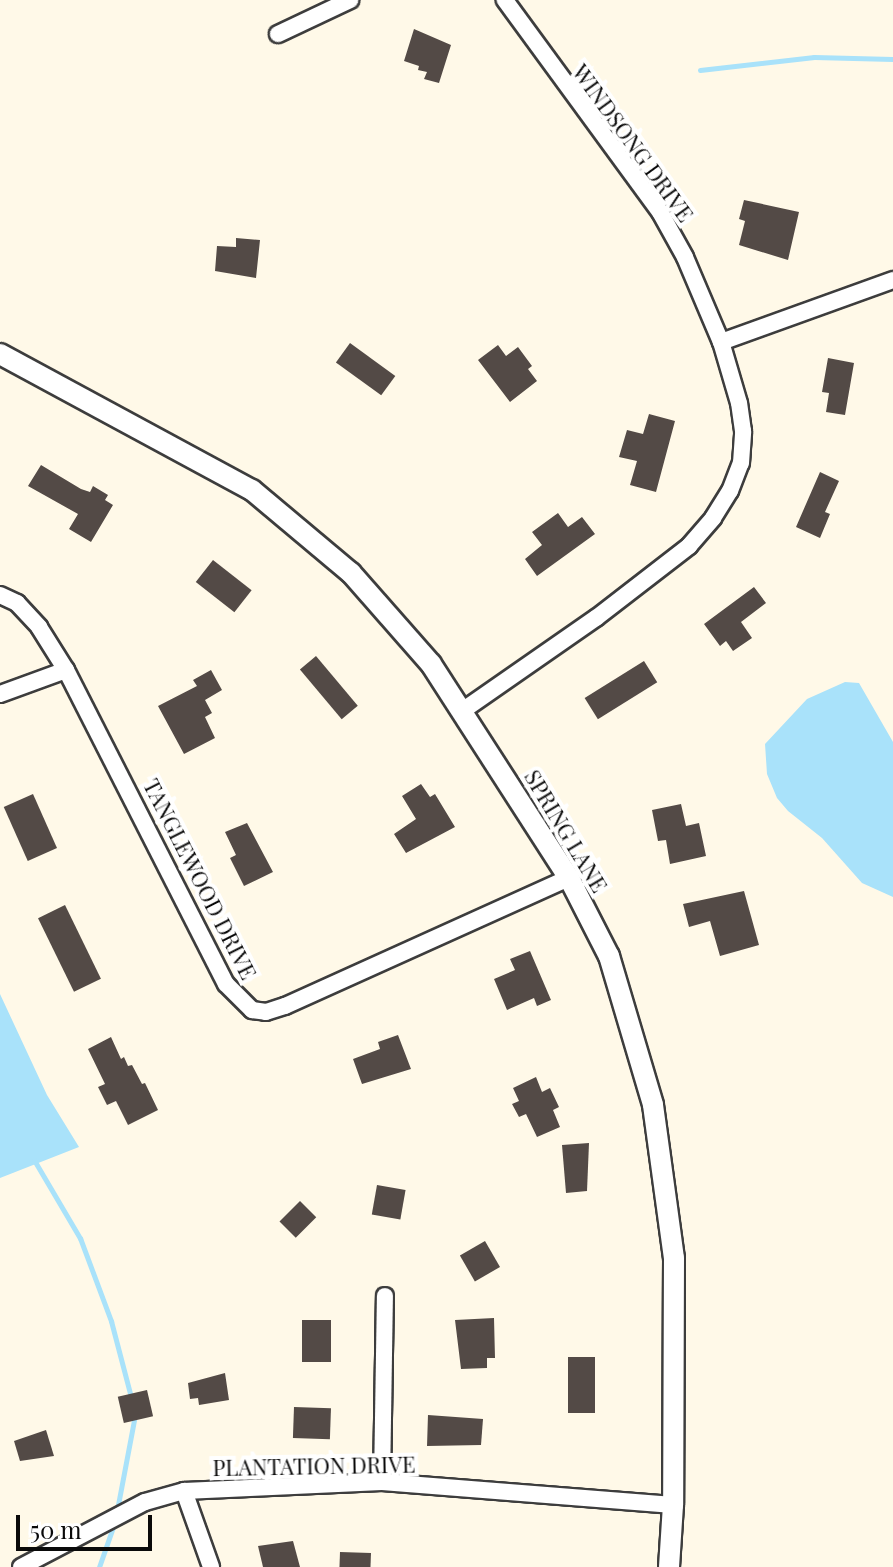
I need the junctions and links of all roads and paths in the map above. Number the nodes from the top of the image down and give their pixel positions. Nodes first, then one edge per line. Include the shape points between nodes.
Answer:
1 (350, 0) edge
2 (505, 0) edge
3 (278, 34) dead end
4 (893, 280) edge
5 (721, 342) junction
6 (0, 354) edge
7 (0, 595) edge
8 (66, 670) junction
9 (0, 694) edge
10 (462, 711) junction
11 (569, 878) junction
12 (385, 1296) dead end
13 (382, 1482) junction
14 (184, 1491) junction
15 (673, 1505) junction
16 (21, 1567) edge
17 (211, 1567) edge
18 (669, 1567) edge

1 - 3 street
2 - 5 street, WINDSONG DRIVE via 660,212
4 - 5 street
5 - 10 street, WINDSONG DRIVE via 743,431 741,463 713,518 689,546 596,618
6 - 10 street, SPRING LANE via 252,490 351,573 431,664
7 - 8 street, TANGLEWOOD DRIVE via 32,619
8 - 9 street
8 - 11 street, TANGLEWOOD DRIVE via 226,984 252,1010 285,1006
10 - 11 street, SPRING LANE
11 - 15 street, SPRING LANE via 609,956 653,1105 674,1258
12 - 13 street
13 - 14 street, PLANTATION DRIVE
13 - 15 street, PLANTATION DRIVE
14 - 16 street, PLANTATION DRIVE via 145,1502
14 - 17 street
15 - 18 street, SPRING LANE

